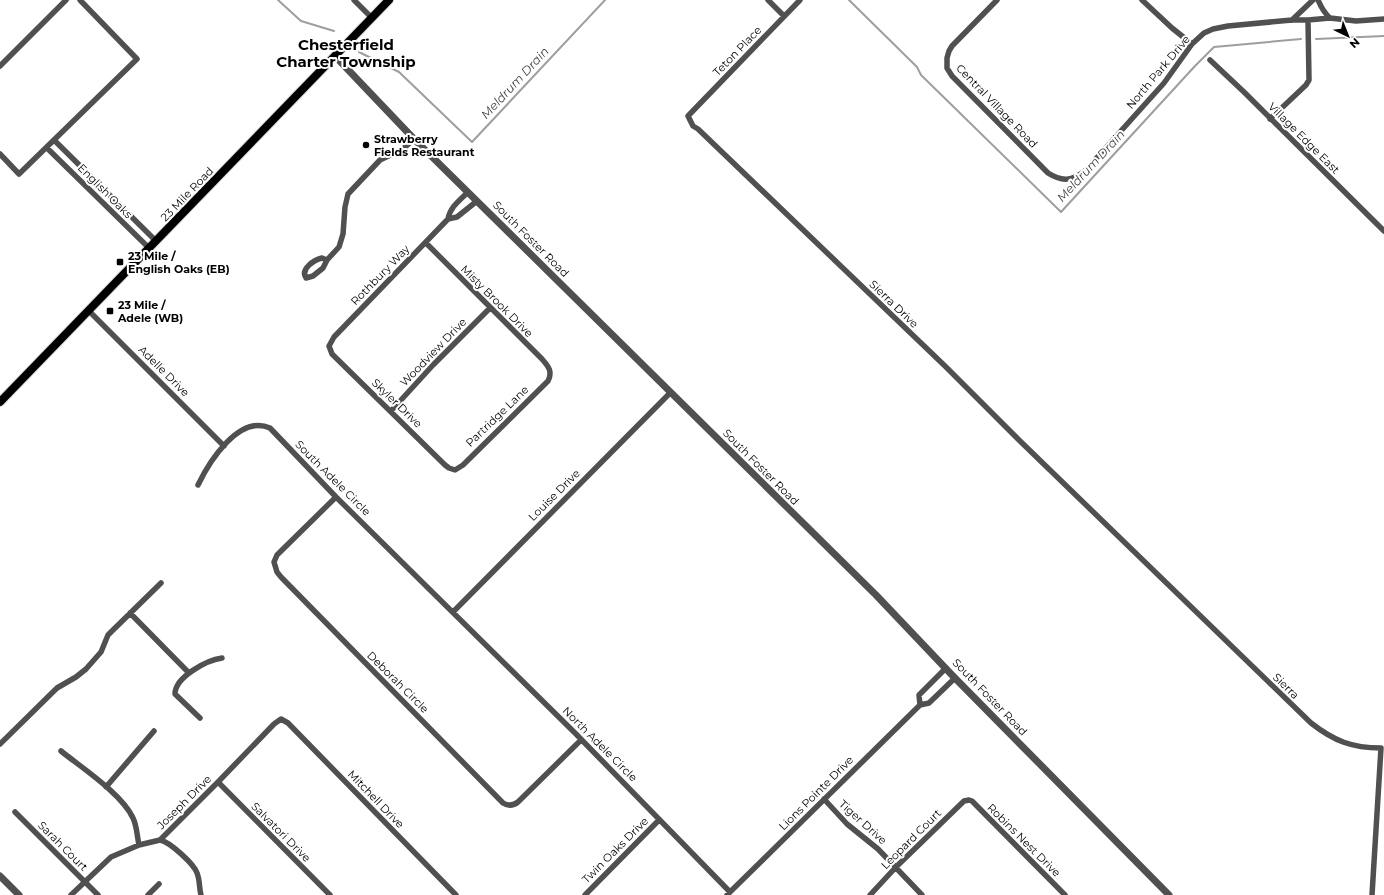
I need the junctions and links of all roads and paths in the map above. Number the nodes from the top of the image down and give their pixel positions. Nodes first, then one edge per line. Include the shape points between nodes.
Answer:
1 (66, 0) edge
2 (80, 0) edge
3 (354, 0) edge
4 (389, 0) edge
5 (768, 0) edge
6 (800, 0) edge
7 (997, 0) edge
8 (1142, 0) edge
9 (1313, 0) edge
10 (1318, 0) edge
11 (784, 16) junction
12 (372, 18) junction
13 (1330, 18) junction
14 (1384, 19) edge
15 (1292, 20) junction
16 (1308, 20) junction
17 (1192, 44) junction
18 (335, 56) junction
19 (1210, 60) dead end
20 (0, 66) edge
21 (688, 116) joint
22 (1270, 119) junction
23 (414, 139) junction
24 (54, 140) junction
25 (47, 148) junction
26 (0, 154) edge
27 (1065, 179) joint
28 (468, 192) junction
29 (477, 200) junction
30 (448, 220) junction
31 (1384, 231) edge
32 (156, 241) junction
33 (426, 243) junction
34 (149, 248) junction
35 (327, 260) junction
36 (490, 308) junction
37 (89, 310) junction
38 (329, 346) joint
39 (550, 374) joint
40 (670, 393) junction
41 (0, 402) edge
42 (391, 411) junction
43 (224, 446) junction
44 (455, 470) joint
45 (198, 485) dead end
46 (336, 497) junction
47 (1087, 506) joint
48 (161, 583) dead end
49 (453, 612) junction
50 (130, 613) junction
51 (222, 658) dead end
52 (946, 668) junction
53 (189, 673) junction
54 (955, 678) junction
55 (920, 705) junction
56 (200, 718) dead end
57 (281, 719) joint
58 (154, 731) dead end
59 (581, 740) junction
60 (0, 744) edge
61 (61, 751) dead end
62 (218, 782) junction
63 (106, 787) junction
64 (824, 799) junction
65 (969, 800) joint
66 (15, 812) dead end
67 (659, 820) junction
68 (160, 840) junction
69 (139, 845) junction
70 (896, 867) junction
71 (0, 876) edge
72 (85, 882) junction
73 (159, 884) dead end
74 (729, 893) edge
75 (19, 895) edge
76 (71, 895) edge
77 (98, 895) edge
78 (148, 895) edge
79 (202, 895) edge
80 (330, 895) edge
81 (456, 895) edge
82 (585, 895) edge
83 (870, 895) edge
84 (922, 895) edge
85 (1065, 895) edge
86 (1170, 895) edge
87 (1372, 895) edge

1 - 20 street
2 - 24 street via 137,59
3 - 12 street
4 - 12 main road, 23 Mile Road
5 - 11 street
6 - 11 street, Teton Place
7 - 27 street, Central Village Road via 952,46 947,58 947,68 1048,173
8 - 17 street
9 - 15 street
10 - 13 street
11 - 21 street, Teton Place
12 - 18 main road, 23 Mile Road
13 - 14 street, North Park Drive via 1356,22
13 - 16 street, North Park Drive
15 - 16 street, North Park Drive
15 - 17 street, North Park Drive via 1220,27 1204,33
16 - 22 street via 1309,80
17 - 27 street, North Park Drive via 1164,83 1085,171 1071,179
18 - 23 street, South Foster Road
18 - 32 main road, 23 Mile Road
19 - 22 street, Village Edge East
21 - 47 street, Sierra Drive via 692,126 946,367
22 - 31 street, Village Edge East
23 - 28 street, South Foster Road
23 - 35 street via 402,149 380,160 348,194 341,242 337,251
24 - 25 street
24 - 32 street, English Oaks
25 - 26 street via 19,174
25 - 34 street, English Oaks
28 - 29 street, South Foster Road
28 - 30 street, Rothbury Way via 454,206
29 - 30 street, Rothbury Way via 457,217
29 - 40 street, South Foster Road
30 - 33 street, Rothbury Way
32 - 34 main road, 23 Mile Road
33 - 36 street, Misty Brook Drive
33 - 38 street, Rothbury Way via 334,337
34 - 37 main road, 23 Mile Road
35 - 35 street via 323,268 306,278 304,273 310,265 318,259
36 - 39 street, Misty Brook Drive via 542,359 550,369
36 - 42 street, Woodview Drive
37 - 41 main road, 23 Mile Road
37 - 43 street, Adelle Drive
38 - 42 street, Skyler Drive via 332,354
39 - 44 street, Partridge Lane via 548,381
40 - 49 street, Louise Drive
40 - 52 street, South Foster Road via 876,595
42 - 44 street, Skyler Drive via 445,465
43 - 45 street, South Adele Circle via 207,467
43 - 46 street, South Adele Circle via 240,432 252,426 263,425 270,428
46 - 49 street, South Adele Circle
46 - 59 street, Deborah Circle via 277,555 274,562 277,572 503,803 511,805 518,802
47 - 87 street, Sierra via 1311,723 1327,735 1347,744 1382,748
48 - 50 street
49 - 59 street, North Adele Circle
50 - 53 street
50 - 60 street via 108,636 101,652 86,669 57,688
51 - 53 street
52 - 54 street, South Foster Road
52 - 55 street via 919,695
53 - 56 street via 178,683 175,694
54 - 55 street via 929,703
54 - 86 street, South Foster Road
55 - 64 street, Lions Pointe Drive
57 - 62 street, Joseph Drive
57 - 81 street, Mitchell Drive via 288,723
58 - 63 street
59 - 67 street, North Adele Circle
61 - 63 street
62 - 68 street, Joseph Drive
62 - 80 street, Salvatori Drive
63 - 69 street via 121,800 130,813
64 - 70 street, Tiger Drive via 847,824
64 - 74 street, Lions Pointe Drive
65 - 70 street, Leopard Court via 964,801
65 - 85 street, Robins Nest Drive
66 - 72 street, Sarah Court
67 - 74 street, North Adele Circle
67 - 82 street, Twin Oaks Drive
68 - 69 street, Joseph Drive
68 - 79 street via 169,843 196,869
69 - 72 street, Joseph Drive via 111,857
70 - 83 street, Leopard Court
70 - 84 street, Tiger Drive
71 - 75 street
72 - 76 street, Joseph Drive
72 - 77 street, Sarah Court
73 - 78 street

